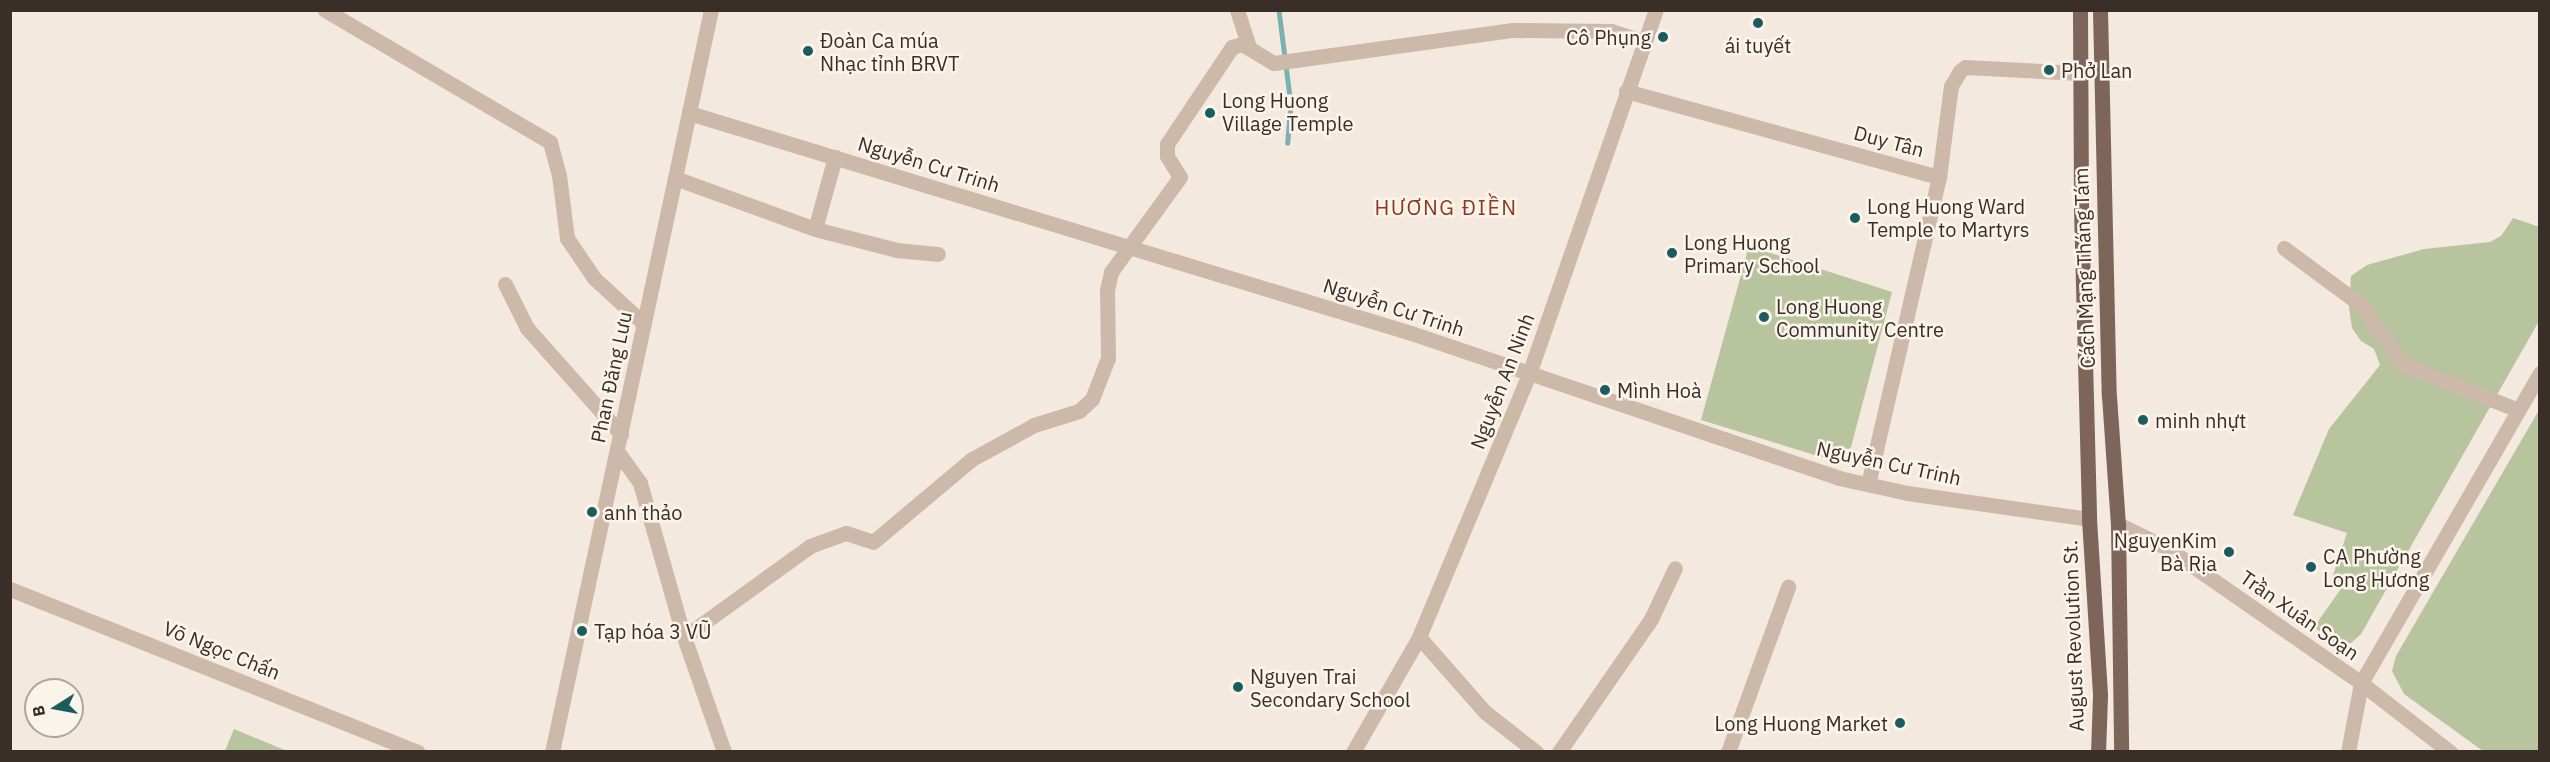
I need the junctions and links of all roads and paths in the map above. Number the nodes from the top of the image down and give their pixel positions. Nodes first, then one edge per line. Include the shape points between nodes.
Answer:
1 (325, 10) edge
2 (711, 10) edge
3 (1238, 10) edge
4 (1656, 10) edge
5 (2080, 10) edge
6 (2100, 10) edge
7 (1644, 42) junction
8 (1249, 48) junction
9 (2078, 73) junction
10 (1626, 91) junction
11 (689, 112) junction
12 (835, 158) junction
13 (1939, 177) junction
14 (675, 178) junction
15 (816, 229) junction
16 (1128, 246) junction
17 (2284, 248) dead end
18 (938, 254) dead end
19 (505, 284) dead end
20 (644, 324) junction
21 (2540, 373) edge
22 (1529, 374) junction
23 (2517, 410) junction
24 (621, 434) junction
25 (617, 451) junction
26 (1868, 484) junction
27 (2089, 519) junction
28 (2118, 524) junction
29 (1675, 568) dead end
30 (1788, 587) dead end
31 (10, 589) edge
32 (684, 637) junction
33 (1419, 637) junction
34 (2361, 683) junction
35 (418, 752) edge
36 (552, 752) edge
37 (724, 752) edge
38 (1353, 752) edge
39 (1536, 752) edge
40 (1559, 752) edge
41 (1728, 752) edge
42 (2098, 752) edge
43 (2121, 752) edge
44 (2348, 752) edge
45 (2450, 752) edge

1 - 20 street via 550,142 559,175 567,238 594,278
2 - 11 street, Phan Đăng Lưu
3 - 8 street
4 - 7 street, Nguyễn An Ninh
5 - 9 main road, Cách Mạng Tháng Tám
6 - 28 main road, Cách Mạng Tháng Tám via 2109,396
7 - 8 street via 1611,31 1513,30 1274,63
7 - 10 street, Nguyễn An Ninh
8 - 16 street via 1242,44 1232,47 1222,57 1167,144 1167,156 1180,177
9 - 13 street via 1965,67 1959,71 1951,86
9 - 27 main road, Cách Mạng Tháng Tám
10 - 13 street, Duy Tân
10 - 22 street, Nguyễn An Ninh
11 - 12 street, Nguyễn Cư Trinh
11 - 14 street, Phan Đăng Lưu
12 - 15 street
12 - 16 street, Nguyễn Cư Trinh
13 - 26 street, Duy Tân
14 - 15 street
14 - 20 street, Phan Đăng Lưu
15 - 18 street via 897,250
16 - 22 street, Nguyễn Cư Trinh via 1411,333
16 - 32 street via 1111,272 1107,290 1110,314 1106,372 1092,399 1079,411 1034,425 972,459 873,542 846,533 810,546
17 - 23 street via 2361,305 2402,364
19 - 24 street via 527,328
20 - 24 street, Phan Đăng Lưu
21 - 23 street
22 - 26 street, Nguyễn Cư Trinh via 1759,453
22 - 33 street, Nguyễn An Ninh
23 - 34 street
24 - 25 street, Phan Đăng Lưu
25 - 32 street via 640,483
25 - 36 street, Phan Đăng Lưu
26 - 27 street, Nguyễn Cư Trinh
27 - 28 main road
27 - 42 main road, August Revolution St. via 2100,696
28 - 34 street, Trần Xuân Soạn via 2167,548
28 - 43 main road
29 - 40 street via 1651,619
30 - 41 street
31 - 35 street, Võ Ngọc Chấn
32 - 37 street
33 - 38 street, Nguyễn An Ninh
33 - 39 street via 1485,712
34 - 44 street
34 - 45 street, Trần Xuân Soạn

